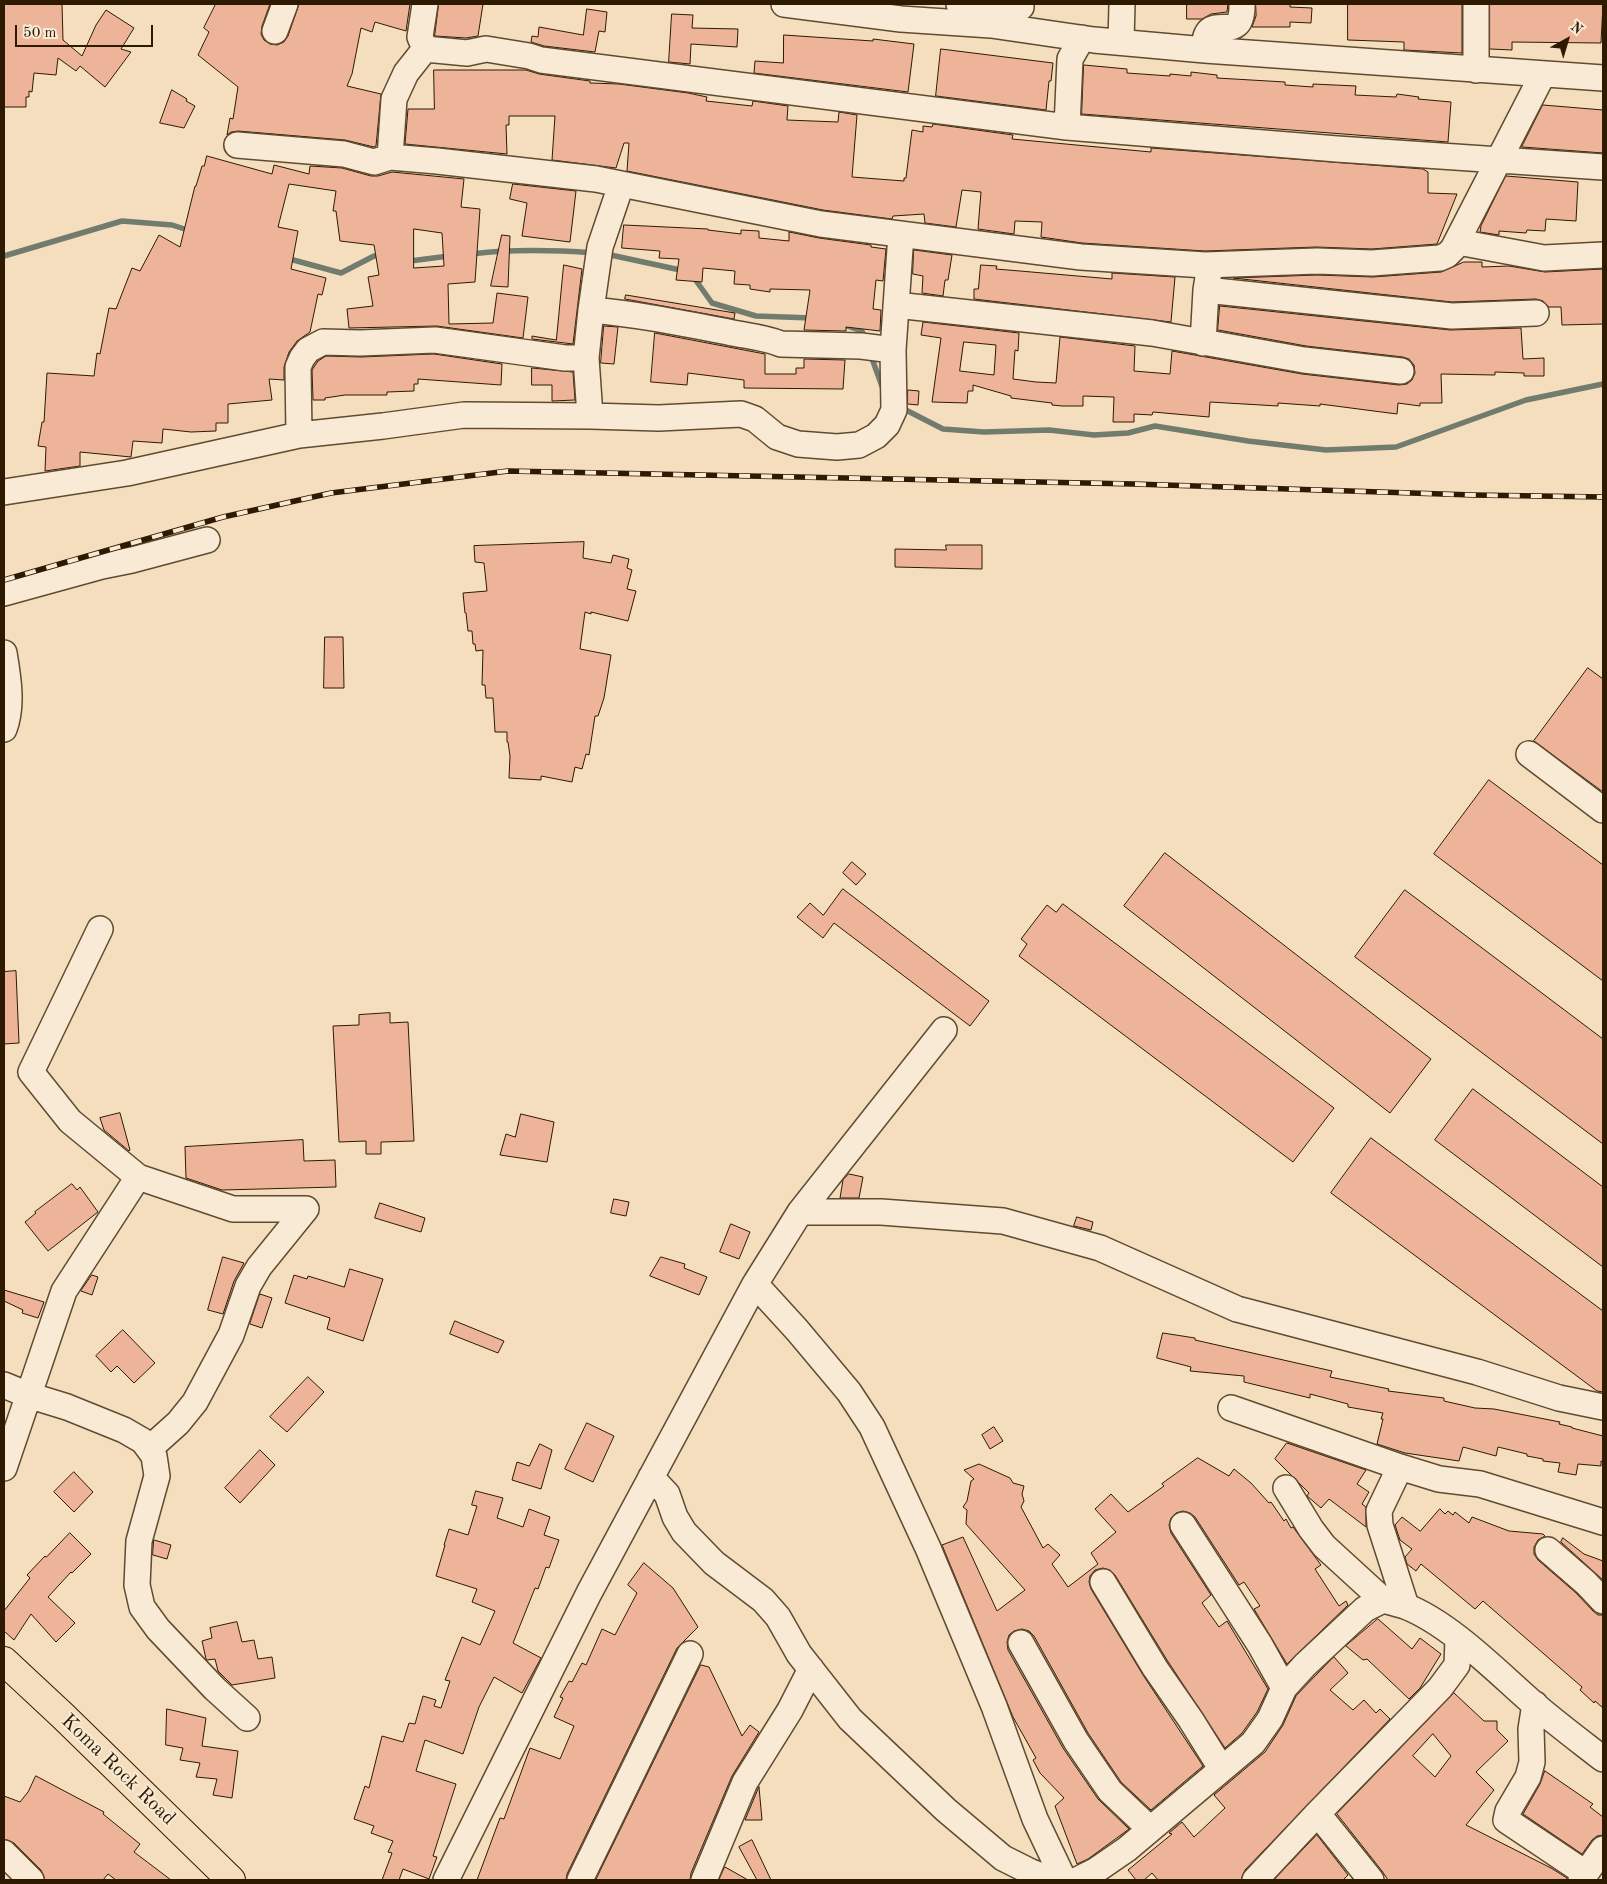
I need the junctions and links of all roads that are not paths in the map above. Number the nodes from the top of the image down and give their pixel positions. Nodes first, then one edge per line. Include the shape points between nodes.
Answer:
1 (285, 4) edge
2 (425, 4) edge
3 (784, 4) edge
4 (959, 4) edge
5 (1021, 4) edge
6 (1122, 4) edge
7 (1242, 4) edge
8 (1476, 4) edge
9 (901, 11) edge
10 (275, 31) dead end
11 (1082, 38) junction
12 (1121, 42) junction
13 (425, 49) junction
14 (1205, 50) junction
15 (1476, 70) junction
16 (1543, 74) junction
17 (1603, 78) edge
18 (1067, 127) junction
19 (237, 145) dead end
20 (390, 157) junction
21 (1498, 161) junction
22 (1603, 167) edge
23 (621, 185) junction
24 (901, 234) junction
25 (1458, 242) junction
26 (1603, 255) edge
27 (1210, 265) junction
28 (1206, 290) junction
29 (896, 305) junction
30 (591, 310) junction
31 (1536, 313) dead end
32 (1203, 343) junction
33 (893, 350) junction
34 (586, 358) junction
35 (1401, 371) dead end
36 (590, 416) junction
37 (300, 435) junction
38 (4, 492) edge
39 (206, 540) dead end
40 (4, 592) edge
41 (4, 653) edge
42 (4, 729) edge
43 (1529, 754) dead end
44 (1603, 810) edge
45 (100, 929) dead end
46 (944, 1030) dead end
47 (138, 1177) junction
48 (800, 1212) junction
49 (755, 1284) junction
50 (4, 1385) edge
51 (28, 1395) junction
52 (1603, 1407) edge
53 (1231, 1408) dead end
54 (149, 1449) junction
55 (1400, 1467) junction
56 (4, 1468) edge
57 (651, 1477) junction
58 (1286, 1488) dead end
59 (1603, 1522) edge
60 (1183, 1525) dead end
61 (1548, 1550) dead end
62 (1103, 1582) dead end
63 (1603, 1601) edge
64 (1394, 1603) junction
65 (1458, 1639) junction
66 (1021, 1643) dead end
67 (690, 1654) dead end
68 (4, 1660) edge
69 (811, 1669) junction
70 (1284, 1688) junction
71 (1535, 1704) junction
72 (247, 1718) dead end
73 (1603, 1760) edge
74 (1221, 1768) junction
75 (1316, 1815) junction
76 (1150, 1829) junction
77 (1603, 1849) edge
78 (4, 1853) edge
79 (1583, 1877) edge
80 (31, 1880) edge
81 (231, 1880) edge
82 (446, 1880) edge
83 (580, 1880) edge
84 (704, 1880) edge
85 (1053, 1880) edge
86 (1064, 1880) edge
87 (1077, 1880) edge
88 (1255, 1880) edge
89 (1371, 1880) edge

1 - 10 street
2 - 13 street via 420,37
3 - 9 street
4 - 5 street via 1021,7
6 - 12 street
7 - 14 street via 1236,25 1213,28 1205,39
8 - 15 street
9 - 11 street
11 - 12 street
11 - 18 street via 1070,59
12 - 14 street
13 - 18 street via 467,53 486,50 690,80
13 - 20 street via 406,73 394,99
14 - 15 street
15 - 16 street
16 - 17 street
16 - 21 street
18 - 21 street
19 - 20 street via 344,154 374,162
20 - 23 street via 596,179
21 - 22 street
21 - 25 street
23 - 24 street via 821,224
23 - 30 street via 600,247
24 - 27 street via 1081,257
24 - 29 street
25 - 26 street via 1544,258
25 - 27 street via 1453,250 1440,258 1372,263 1317,261
27 - 28 street
28 - 31 street via 1452,316
28 - 32 street
29 - 32 street via 1152,333
29 - 33 street
30 - 33 street via 659,318 781,344
30 - 34 street
32 - 35 street via 1304,360
33 - 36 street via 894,410 887,425 876,436 859,445 798,444 776,437 755,419 741,414 659,418
34 - 36 street
34 - 37 street via 435,340 323,342 308,350 298,367
36 - 37 street via 464,415
37 - 38 street via 127,473
39 - 40 street
41 - 42 street via 9,706
43 - 44 street
45 - 47 street via 31,1072 70,1122
46 - 48 street
47 - 51 street via 64,1291
47 - 54 street via 233,1209 306,1210 259,1267 248,1286 231,1335 196,1402
48 - 49 street
48 - 52 street via 881,1212 1003,1221 1100,1248 1237,1309 1477,1372 1559,1398
49 - 57 street
49 - 86 street via 849,1392 872,1427 928,1548 994,1706 1035,1819
50 - 51 street
51 - 54 street via 124,1430 143,1441
51 - 56 street
53 - 55 street
54 - 72 street via 154,1456 157,1476 139,1541 137,1585 142,1606 158,1629
55 - 59 street via 1439,1479 1480,1484
55 - 64 street via 1379,1511
57 - 69 street via 667,1494 684,1532 714,1563 763,1600 778,1617
57 - 82 street via 589,1593
58 - 64 street via 1324,1546
60 - 70 street
61 - 63 street
62 - 74 street
64 - 65 street via 1433,1621
64 - 70 street via 1365,1610
65 - 71 street
65 - 75 street via 1457,1665 1440,1688
66 - 76 street via 1076,1741 1110,1791
67 - 83 street
68 - 81 main road, Koma Rock Road
69 - 84 street via 746,1782
69 - 85 street via 850,1718 946,1810 1003,1858
70 - 74 street via 1261,1733
71 - 73 street
71 - 79 street via 1530,1769 1506,1820
74 - 76 street
75 - 88 street
75 - 89 street
76 - 87 street via 1127,1849
77 - 79 street
78 - 80 street

